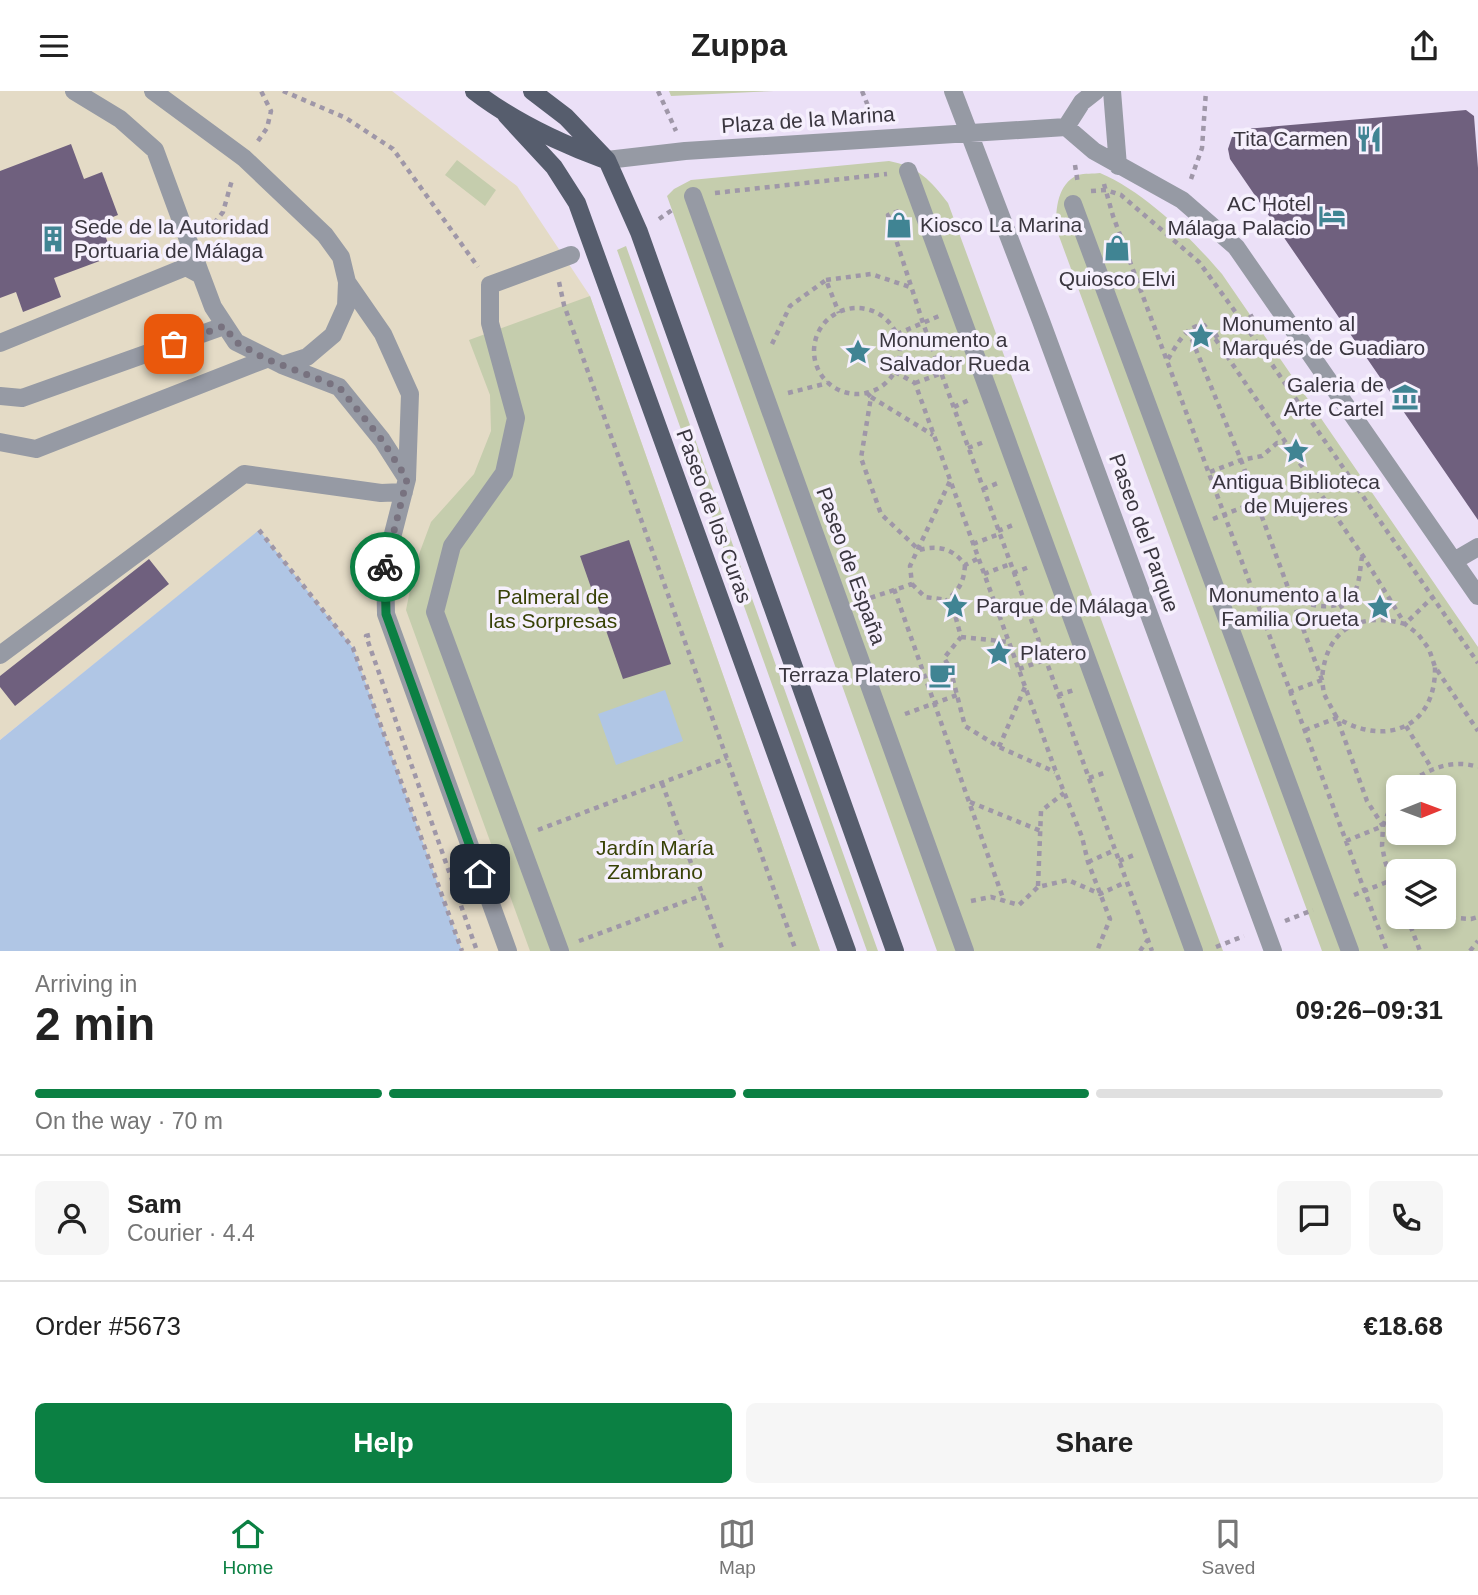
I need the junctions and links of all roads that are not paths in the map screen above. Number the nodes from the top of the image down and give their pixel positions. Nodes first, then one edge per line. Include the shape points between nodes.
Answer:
1 (75, 91) edge
2 (153, 91) edge
3 (474, 91) edge
4 (532, 91) edge
5 (953, 91) edge
6 (1096, 91) edge
7 (1112, 91) edge
8 (506, 115) junction
9 (1066, 127) junction
10 (968, 132) junction
11 (607, 160) junction
12 (1118, 166) junction
13 (908, 171) road end
14 (693, 196) road end
15 (1076, 198) road end
16 (571, 255) dead end
17 (201, 275) junction
18 (348, 282) junction
19 (224, 326) junction
20 (0, 343) edge
21 (274, 362) junction
22 (0, 396) edge
23 (0, 442) edge
24 (405, 486) junction
25 (1478, 547) edge
26 (1454, 561) junction
27 (1478, 596) edge
28 (0, 655) edge
29 (559, 950) edge
30 (508, 951) edge
31 (847, 951) edge
32 (895, 951) edge
33 (965, 951) edge
34 (1194, 951) edge
35 (1273, 951) edge
36 (1350, 951) edge

1 - 17 street via 120,119 155,150
2 - 18 street via 244,158 310,220 341,257
3 - 8 main road
4 - 11 main road, Paseo de los Curas via 566,117
5 - 10 street
6 - 9 street via 1082,102
7 - 12 street
8 - 11 main road
8 - 31 main road, Paseo de los Curas via 554,167 577,203
9 - 10 street, Plaza de la Marina
9 - 12 street
10 - 11 street, Plaza de la Marina
10 - 35 street, Paseo del Parque
11 - 32 main road, Paseo de los Curas via 639,232
12 - 26 street via 1182,200 1236,247
13 - 34 street
14 - 33 street, Paseo de España
15 - 36 street
16 - 29 street via 490,285 490,323 516,418 504,473 452,546 435,611
17 - 19 street
17 - 20 street via 187,267
18 - 21 street via 346,306 333,335 307,357
18 - 24 street via 383,334 410,394
19 - 21 street via 236,342
19 - 22 street via 22,398
21 - 23 street via 36,449
21 - 24 street via 339,387 382,440
24 - 28 street via 381,493 244,474
24 - 30 street via 385,565 386,614
25 - 26 street
26 - 27 street

